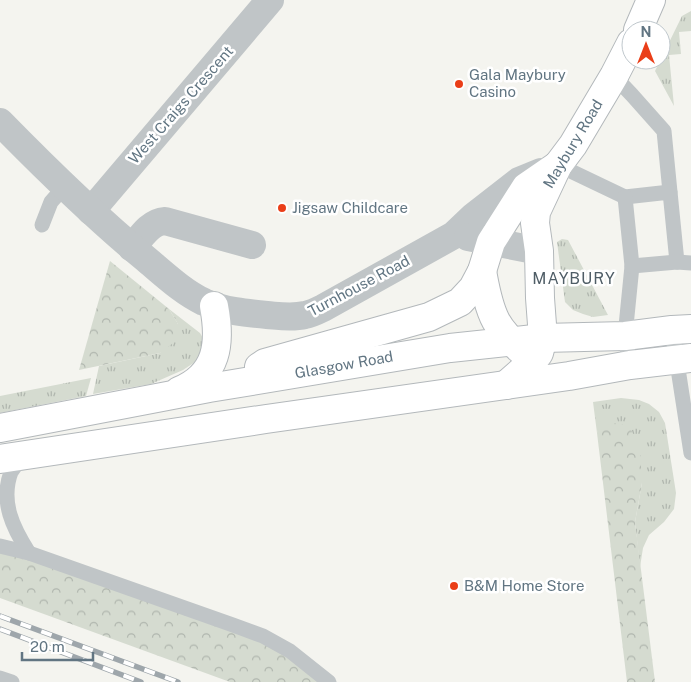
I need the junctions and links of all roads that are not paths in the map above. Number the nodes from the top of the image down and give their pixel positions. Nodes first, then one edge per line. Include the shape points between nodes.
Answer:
1 (270, 0) edge
2 (650, 0) edge
3 (642, 20) edge
4 (621, 62) edge
5 (614, 76) junction
6 (0, 122) edge
7 (558, 165) junction
8 (65, 186) junction
9 (670, 192) junction
10 (625, 197) junction
11 (91, 211) junction
12 (42, 225) dead end
13 (454, 235) junction
14 (491, 242) junction
15 (252, 245) dead end
16 (132, 248) junction
17 (539, 251) junction
18 (684, 262) edge
19 (632, 266) junction
20 (482, 271) junction
21 (214, 306) junction
22 (681, 329) edge
23 (625, 336) junction
24 (511, 341) junction
25 (538, 350) junction
26 (684, 358) edge
27 (630, 366) junction
28 (569, 376) junction
29 (236, 384) junction
30 (506, 385) junction
31 (166, 396) junction
32 (0, 428) edge
33 (691, 453) edge
34 (12, 456) edge
35 (0, 546) edge
36 (29, 553) junction
37 (0, 678) edge
38 (12, 682) edge
39 (329, 682) edge

1 - 11 street, West Craigs Crescent
2 - 3 main road
4 - 5 main road, Maybury Road
5 - 7 main road, Maybury Road via 574,145
5 - 9 lane via 664,131
6 - 8 street, Turnhouse Road
7 - 10 lane
7 - 13 street, Turnhouse Road via 519,181
7 - 14 main road via 526,187
7 - 17 main road, Maybury Road via 536,212
8 - 11 street, Turnhouse Road
8 - 12 lane via 51,202
9 - 10 lane
9 - 18 lane
10 - 19 lane
11 - 16 street, Turnhouse Road
13 - 14 street
13 - 21 street, Turnhouse Road via 306,315 247,314
14 - 17 street
14 - 20 main road
15 - 16 street via 159,221
16 - 21 street, Turnhouse Road via 189,293
17 - 25 main road, Maybury Road
18 - 19 lane
19 - 23 lane
20 - 24 main road via 496,322
20 - 29 main road via 460,302 429,318 265,363
21 - 31 main road via 218,340 206,372 191,386
22 - 23 main road
22 - 26 lane
23 - 25 main road
23 - 27 lane
24 - 25 main road
24 - 29 main road, Glasgow Road via 450,348
25 - 28 main road
25 - 30 main road
26 - 27 main road
26 - 33 lane via 680,384
27 - 28 main road
28 - 30 main road
29 - 31 main road, Glasgow Road
30 - 34 main road
31 - 32 main road, Glasgow Road
34 - 36 lane via 5,506 13,528
35 - 36 lane
36 - 39 lane via 263,636
37 - 38 lane

